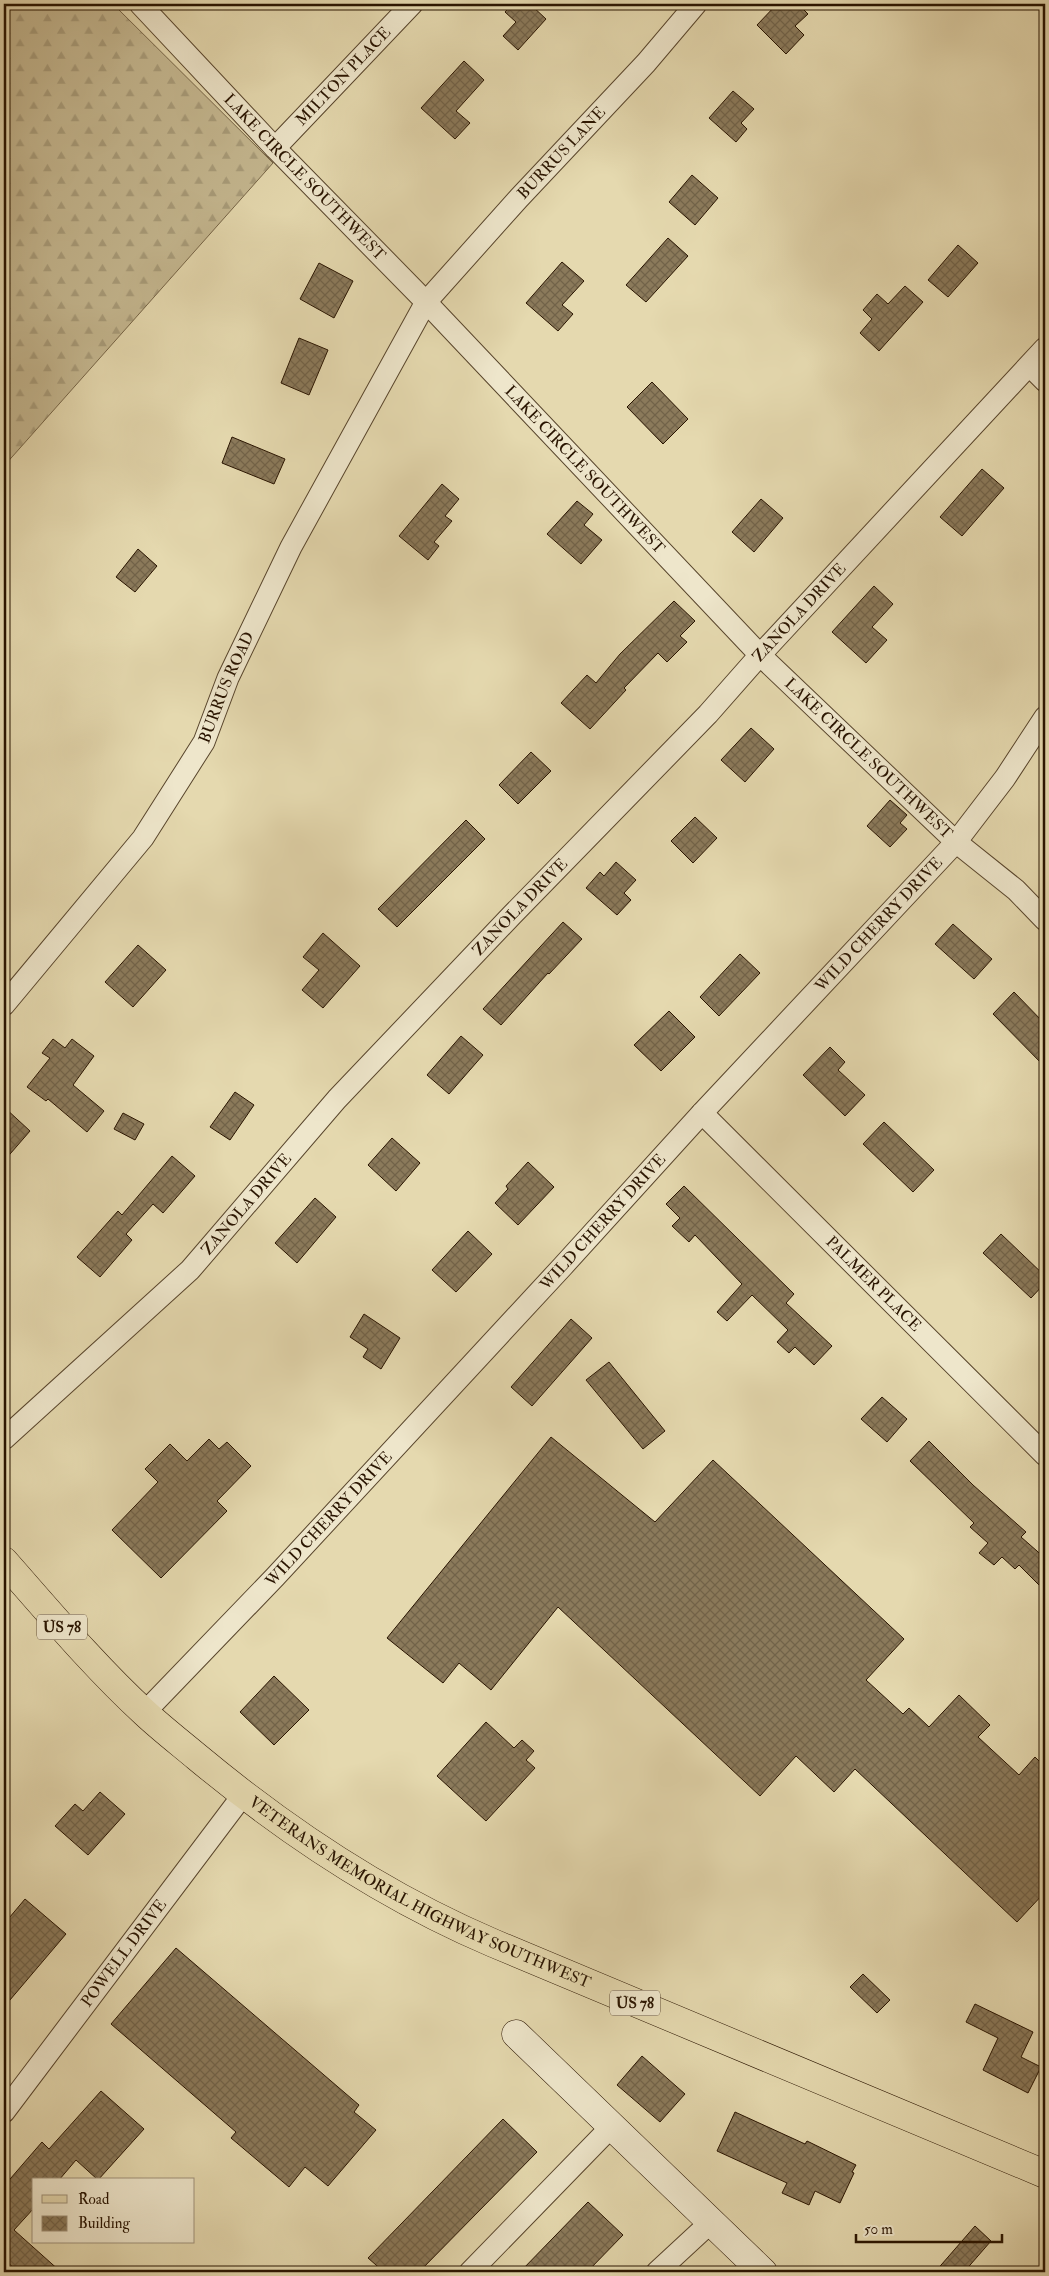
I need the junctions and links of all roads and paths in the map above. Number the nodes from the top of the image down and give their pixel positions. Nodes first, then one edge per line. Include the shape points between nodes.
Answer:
1 (140, 4) edge
2 (412, 4) edge
3 (696, 4) edge
4 (275, 148) junction
5 (426, 302) junction
6 (405, 341) joint
7 (1045, 348) edge
8 (1030, 366) junction
9 (1045, 381) edge
10 (760, 655) junction
11 (1045, 716) edge
12 (956, 842) junction
13 (1045, 920) edge
14 (4, 1005) edge
15 (702, 1113) junction
16 (4, 1439) edge
17 (1045, 1455) edge
18 (4, 1561) edge
19 (144, 1712) junction
20 (244, 1795) junction
21 (516, 2034) dead end
22 (4, 2112) edge
23 (612, 2126) junction
24 (1045, 2174) edge
25 (711, 2222) junction
26 (470, 2272) edge
27 (657, 2272) edge
28 (763, 2272) edge

1 - 4 street, LAKE CIRCLE SOUTHWEST
2 - 4 street, MILTON PLACE
3 - 5 street, BURRUS LANE via 646,63
4 - 5 street, LAKE CIRCLE SOUTHWEST
5 - 6 street, BURRUS LANE
5 - 10 street, LAKE CIRCLE SOUTHWEST
6 - 14 street, BURRUS ROAD via 286,555 228,678 204,742 143,838
7 - 8 street, ZANOLA DRIVE
8 - 9 street
8 - 10 street, ZANOLA DRIVE
10 - 12 street, LAKE CIRCLE SOUTHWEST
10 - 16 street, ZANOLA DRIVE via 708,714 337,1099 190,1270
11 - 12 street, WILD CHERRY DRIVE via 1005,778
12 - 13 street, LAKE CIRCLE SOUTHWEST via 1016,890
12 - 15 street, WILD CHERRY DRIVE
15 - 17 street, PALMER PLACE
15 - 19 street, WILD CHERRY DRIVE via 322,1526
18 - 19 main road, VETERANS MEMORIAL HIGHWAY SOUTHWEST / US 78
19 - 20 main road, VETERANS MEMORIAL HIGHWAY SOUTHWEST / US 78
20 - 22 street, POWELL DRIVE
20 - 24 main road, VETERANS MEMORIAL HIGHWAY SOUTHWEST / US 78 via 357,1872 411,1904 478,1937
21 - 23 street
23 - 25 street
23 - 26 street
25 - 27 street
25 - 28 street

